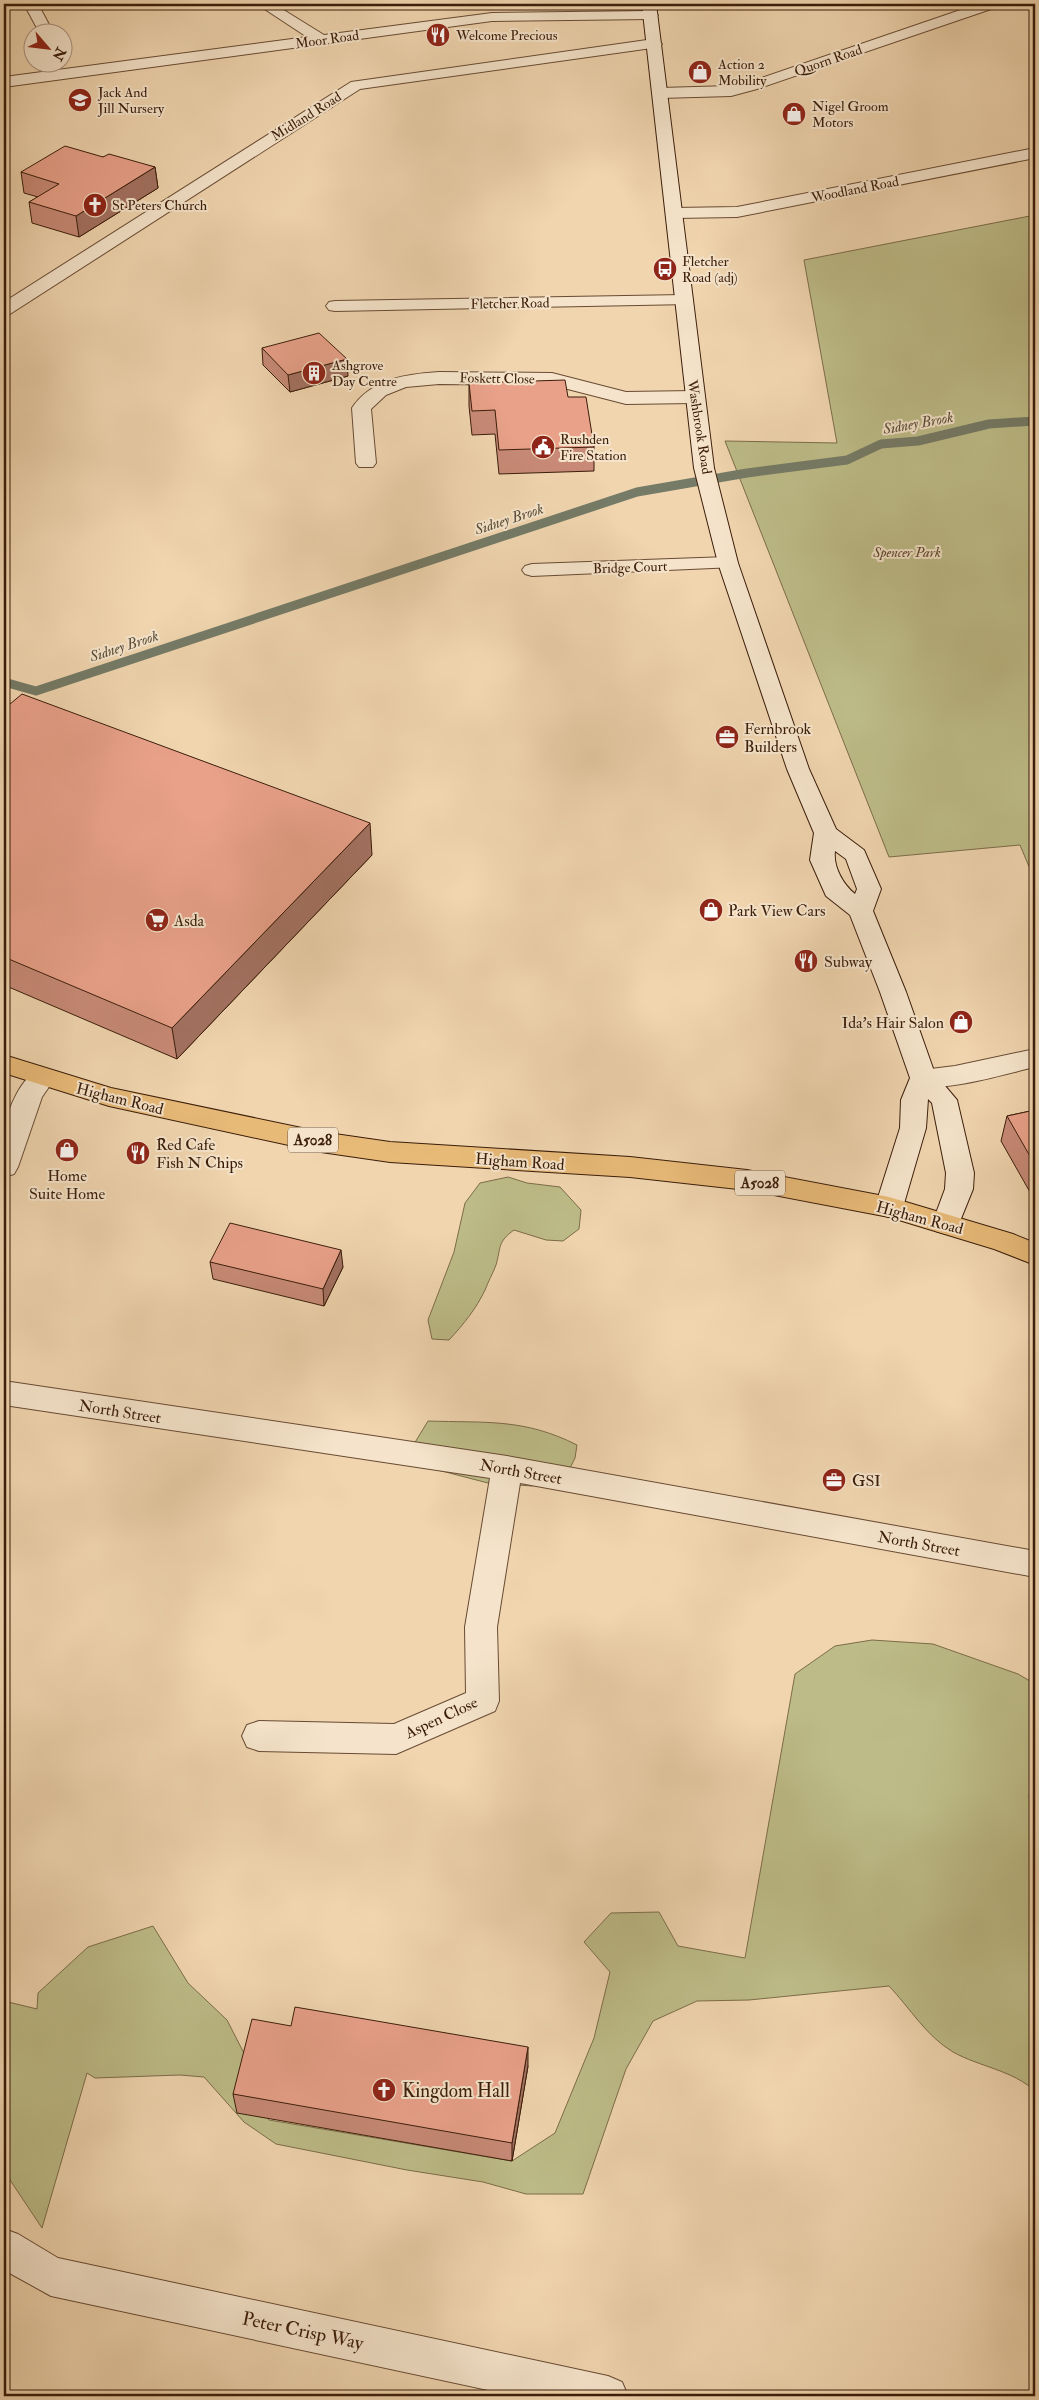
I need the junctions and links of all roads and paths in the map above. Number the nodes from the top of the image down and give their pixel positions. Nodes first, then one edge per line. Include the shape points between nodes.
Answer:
1 (31, 4) edge
2 (264, 4) edge
3 (469, 4) edge
4 (992, 4) edge
5 (650, 9) edge
6 (492, 17) junction
7 (41, 22) edge
8 (322, 40) junction
9 (654, 44) junction
10 (72, 67) edge
11 (47, 72) edge
12 (4, 82) edge
13 (660, 93) junction
14 (1035, 153) edge
15 (674, 213) junction
16 (684, 300) junction
17 (335, 306) dead end
18 (4, 310) edge
19 (694, 397) junction
20 (366, 463) dead end
21 (728, 563) junction
22 (532, 570) dead end
23 (826, 833) junction
24 (861, 912) junction
25 (1035, 1058) edge
26 (4, 1064) edge
27 (42, 1078) junction
28 (923, 1078) junction
29 (4, 1167) edge
30 (889, 1208) junction
31 (946, 1224) junction
32 (1035, 1254) edge
33 (4, 1393) edge
34 (507, 1468) junction
35 (1035, 1564) edge
36 (259, 1736) dead end
37 (4, 2248) edge
38 (608, 2396) edge

1 - 7 street
2 - 8 street
3 - 6 street
4 - 13 street, Quorn Road via 752,86 732,91
5 - 6 street, Moor Road
5 - 9 street, Washbrook Road
6 - 8 street, Moor Road
8 - 10 street, Moor Road
9 - 13 street, Washbrook Road
9 - 18 street, Midland Road via 356,85
11 - 12 street, Moor Road
13 - 15 street, Washbrook Road
14 - 15 street, Woodland Road via 737,212
15 - 16 street, Washbrook Road
16 - 17 street, Fletcher Road
16 - 19 street, Washbrook Road
19 - 20 street, Foskett Close via 626,398 552,379 414,378 379,391 362,408
19 - 21 street, Washbrook Road via 707,478
21 - 22 street, Bridge Court
21 - 23 street, Washbrook Road via 798,769
23 - 24 street via 822,860 835,890
23 - 24 street, Washbrook Road via 856,856 869,889
24 - 28 street
25 - 28 street via 955,1075
26 - 27 main road, Higham Road / A5028
27 - 29 street via 30,1094
27 - 30 main road, Higham Road / A5028 via 188,1115 321,1142 390,1152 630,1166 746,1180
28 - 30 street via 914,1100 913,1128
28 - 31 street via 944,1100 960,1173 959,1189
30 - 31 main road, Higham Road / A5028
31 - 32 main road, Higham Road / A5028
33 - 34 street, North Street
34 - 35 street, North Street
34 - 36 street, Aspen Close via 481,1627 483,1701 396,1739
37 - 38 street, Peter Crisp Way via 51,2276

